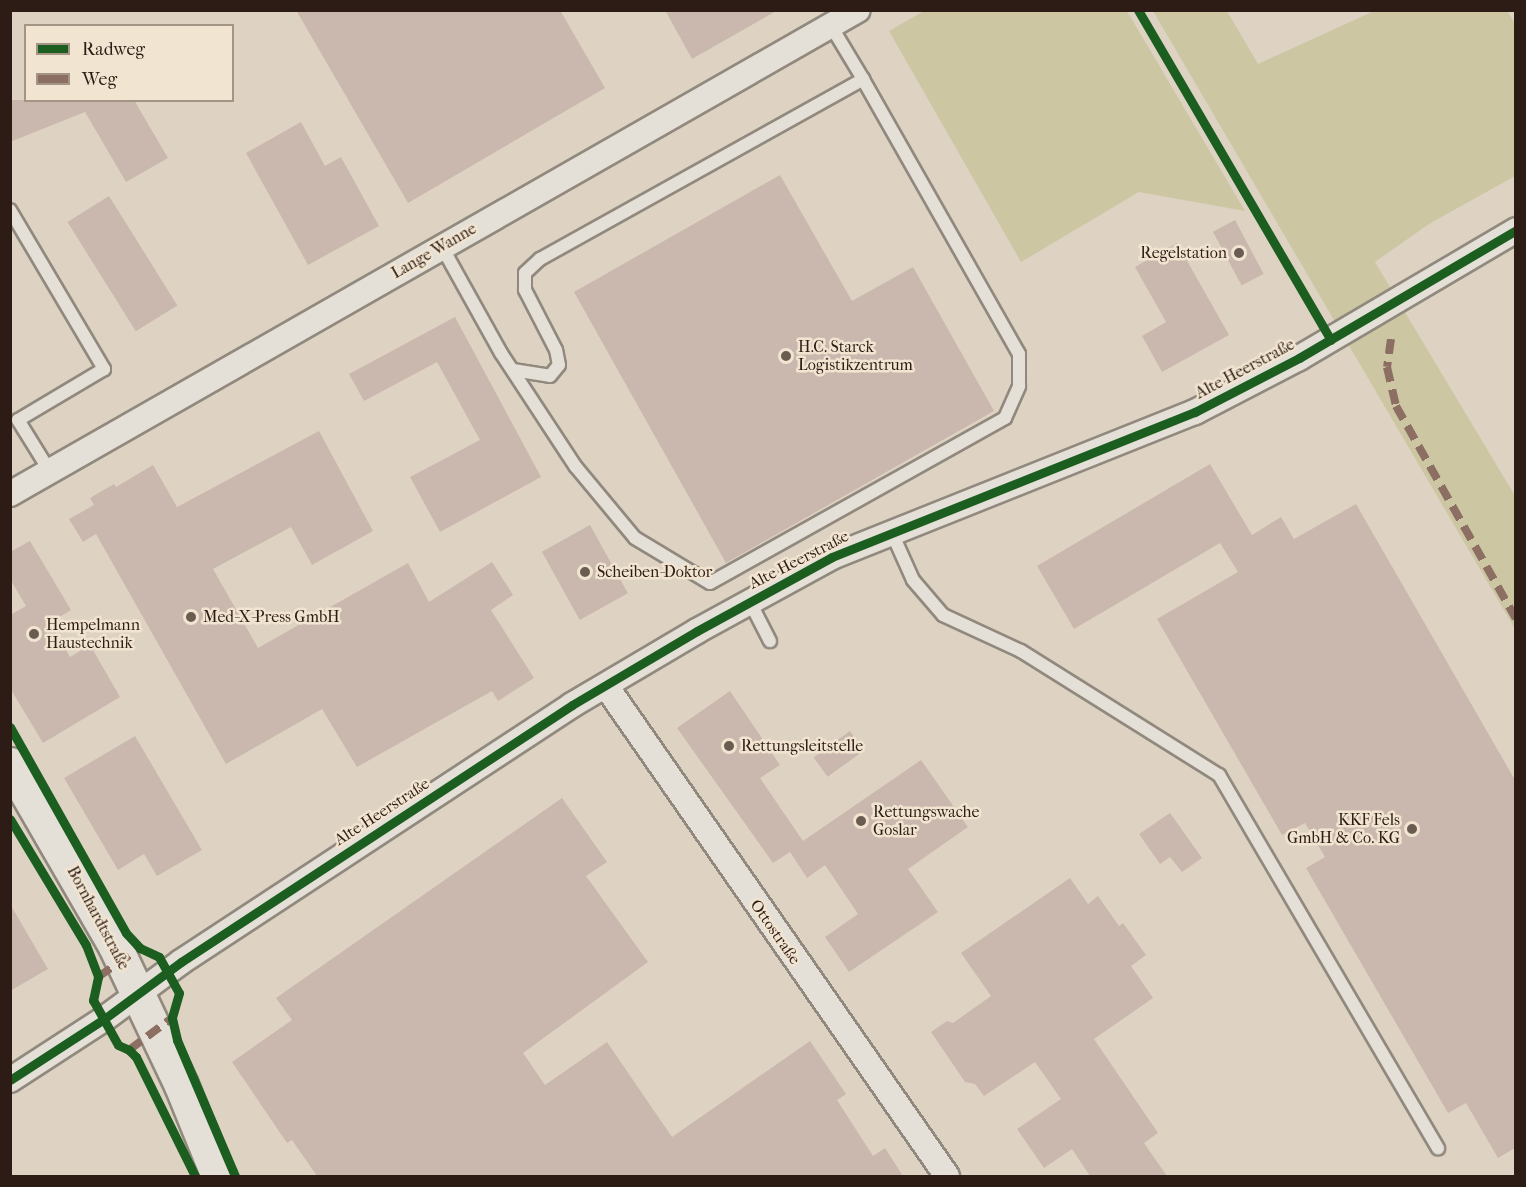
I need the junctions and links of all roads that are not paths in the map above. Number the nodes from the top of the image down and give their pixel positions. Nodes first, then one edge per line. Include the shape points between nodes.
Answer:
1 (858, 10) edge
2 (831, 26) junction
3 (863, 79) junction
4 (10, 210) edge
5 (1515, 230) edge
6 (442, 247) junction
7 (513, 370) junction
8 (49, 470) junction
9 (10, 494) edge
10 (892, 533) junction
11 (750, 602) junction
12 (770, 641) dead end
13 (606, 686) junction
14 (10, 764) edge
15 (138, 993) junction
16 (10, 1080) edge
17 (1438, 1148) dead end
18 (218, 1176) edge
19 (947, 1176) edge

1 - 2 street, Lange Wanne
2 - 3 lane
2 - 6 street, Lange Wanne
3 - 7 lane via 540,259 525,273 525,291 556,350 558,365 550,376
3 - 7 lane via 1019,354 1019,387 1005,418 710,583 634,538 576,467
4 - 8 lane via 104,369 18,420
5 - 10 street, Alte Heerstraße via 1280,369 1195,412
6 - 7 lane
6 - 8 street, Lange Wanne
8 - 9 street, Lange Wanne
10 - 11 street, Alte Heerstraße via 832,557
10 - 17 lane via 913,580 943,615 1021,651 1219,775
11 - 12 lane
11 - 13 street, Alte Heerstraße
13 - 15 street, Alte Heerstraße
13 - 19 street, Ottostraße
14 - 15 street, Bornhardtstraße
15 - 16 street, Alte Heerstraße
15 - 18 street, Bornhardtstraße

